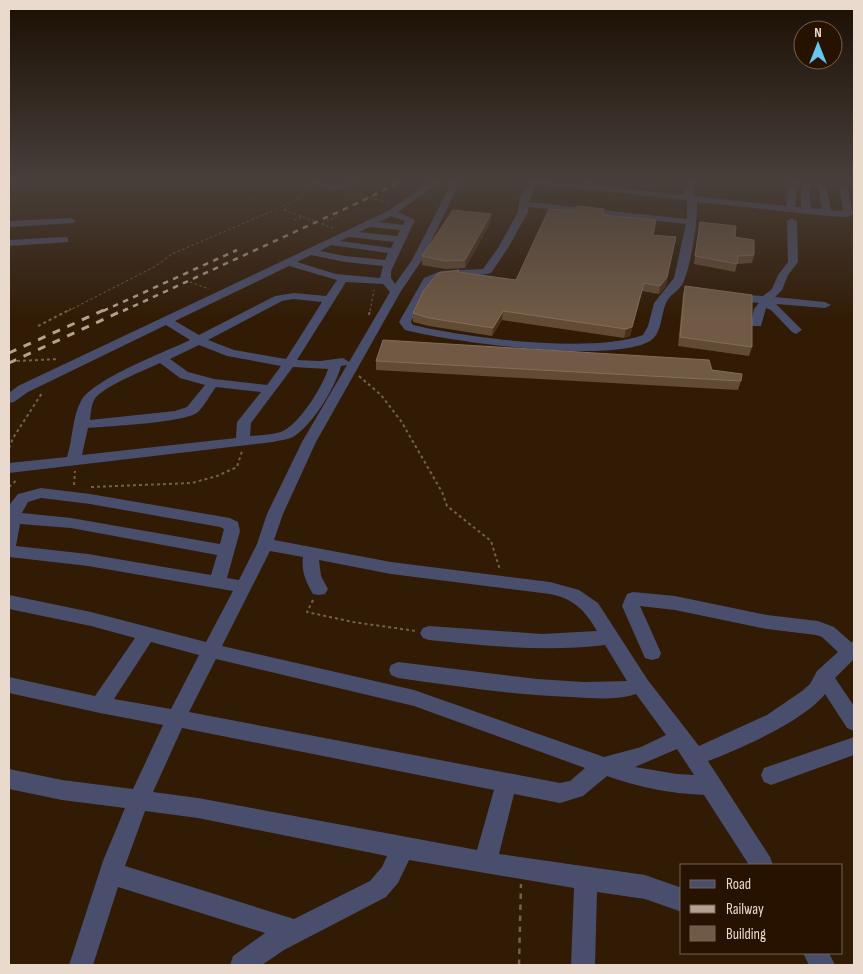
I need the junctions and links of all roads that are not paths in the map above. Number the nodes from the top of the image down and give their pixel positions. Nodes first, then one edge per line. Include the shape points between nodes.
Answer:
1 (33, 227) edge
2 (361, 227) edge
3 (402, 227) edge
4 (433, 227) edge
5 (514, 227) edge
6 (691, 227) edge
7 (792, 227) edge
8 (407, 228) joint
9 (348, 234) junction
10 (64, 240) dead end
11 (402, 240) junction
12 (9, 242) edge
13 (24, 242) junction
14 (330, 242) junction
15 (395, 251) junction
16 (308, 252) junction
17 (288, 262) junction
18 (388, 263) junction
19 (343, 279) junction
20 (386, 281) junction
21 (396, 291) junction
22 (723, 296) edge
23 (330, 300) junction
24 (765, 302) junction
25 (825, 305) dead end
26 (167, 321) junction
27 (757, 324) dead end
28 (796, 330) dead end
29 (199, 340) junction
30 (360, 354) junction
31 (162, 359) junction
32 (290, 362) junction
33 (335, 365) junction
34 (213, 383) junction
35 (270, 389) junction
36 (9, 399) edge
37 (81, 425) junction
38 (243, 441) junction
39 (73, 462) junction
40 (9, 468) edge
41 (14, 518) junction
42 (265, 544) junction
43 (9, 545) edge
44 (9, 551) edge
45 (226, 551) junction
46 (312, 554) junction
47 (217, 582) junction
48 (244, 587) junction
49 (319, 589) road end
50 (9, 602) edge
51 (429, 633) road end
52 (147, 634) junction
53 (609, 637) junction
54 (852, 649) edge
55 (213, 650) junction
56 (652, 653) dead end
57 (398, 670) dead end
58 (824, 677) junction
59 (9, 685) edge
60 (640, 685) junction
61 (100, 705) junction
62 (176, 719) junction
63 (854, 722) edge
64 (680, 738) junction
65 (854, 746) edge
66 (694, 757) junction
67 (604, 766) junction
68 (771, 775) dead end
69 (9, 779) edge
70 (508, 782) junction
71 (710, 785) junction
72 (139, 799) junction
73 (401, 848) junction
74 (485, 862) junction
75 (761, 864) edge
76 (111, 873) junction
77 (586, 878) junction
78 (680, 899) edge
79 (295, 931) junction
80 (817, 954) edge
81 (81, 965) edge
82 (242, 965) edge
83 (583, 965) edge
84 (823, 965) edge

1 - 13 street
2 - 9 street
3 - 8 street
4 - 21 street
5 - 6 street via 487,270 467,275 444,274 428,280 405,322 409,328 551,347 602,347 646,339 666,292 679,288
7 - 24 street via 793,262 777,290
8 - 11 street
9 - 11 street
9 - 14 street
10 - 13 street
11 - 15 street
12 - 13 street
14 - 15 street
14 - 16 street
15 - 18 street
16 - 17 street
16 - 18 street
17 - 19 street
17 - 26 street
18 - 20 street
19 - 20 street
19 - 23 street
20 - 21 street
21 - 30 street
22 - 24 street
23 - 29 street via 294,296 279,298
23 - 32 street
24 - 25 street
24 - 27 street
24 - 28 street
26 - 29 street
26 - 36 street via 23,389
29 - 31 street
29 - 32 street via 233,353
30 - 33 street
30 - 42 street via 309,442 275,514
31 - 34 street via 184,375
31 - 37 street via 115,380 91,395
32 - 33 street
32 - 35 street
33 - 38 street via 334,374 299,425 289,434
34 - 35 street
34 - 37 street via 192,410 186,412
35 - 38 street via 244,422
37 - 39 street
38 - 39 street
39 - 40 street
41 - 43 street
41 - 45 street via 61,522
41 - 45 street via 18,504 31,494 90,499 229,524 232,531
42 - 46 street
42 - 48 street
44 - 47 street via 88,560
45 - 47 street
46 - 49 street via 310,571
46 - 53 street via 569,592 592,608
47 - 48 street
48 - 55 street
50 - 52 street
51 - 53 street via 543,641 585,641
52 - 55 street
52 - 61 street
53 - 60 street
54 - 56 street via 818,628 766,622 674,603 633,600 631,606
54 - 58 street
55 - 62 street
55 - 67 street via 424,701
57 - 60 street via 561,689 601,690
58 - 63 street
58 - 66 street via 818,690 774,721
59 - 61 street
60 - 64 street
61 - 62 street
62 - 70 street
62 - 72 street
64 - 66 street
64 - 67 street via 644,754
65 - 68 street
66 - 71 street
67 - 70 street via 576,789 560,793
67 - 71 street via 644,779
69 - 72 street via 62,790
70 - 74 street
71 - 75 street
72 - 73 street
72 - 76 street
73 - 74 street
73 - 79 street via 389,879 378,889
74 - 77 street
76 - 79 street
76 - 81 street
77 - 78 street via 645,887
77 - 83 street
79 - 82 street
80 - 84 street

